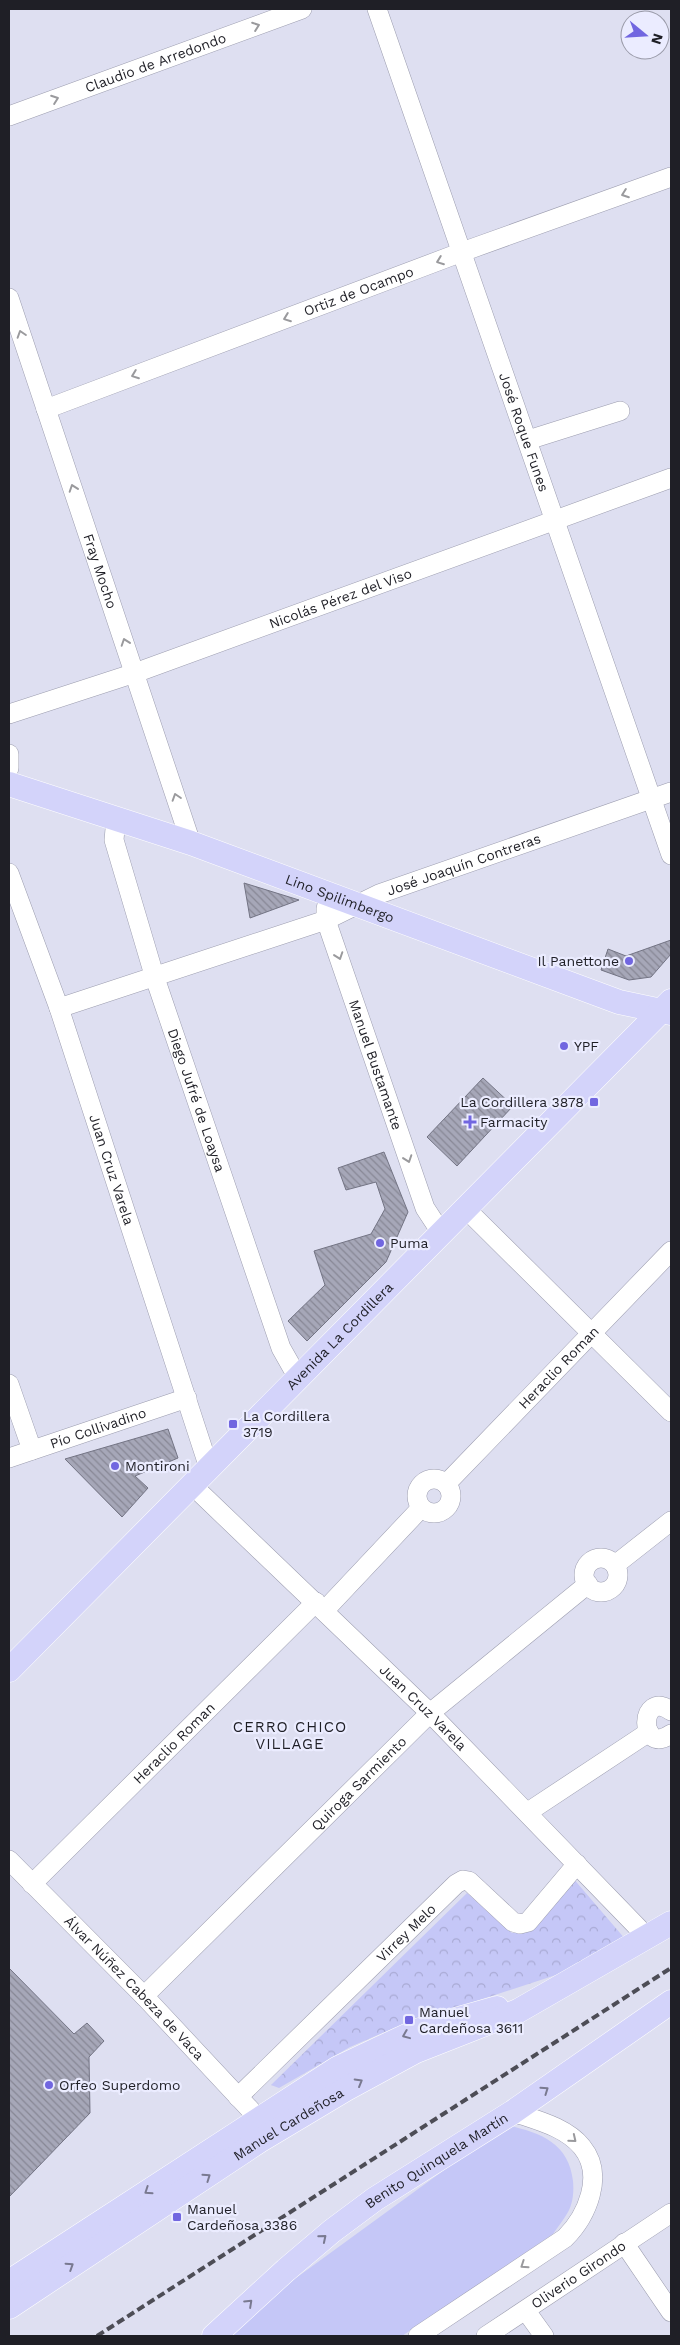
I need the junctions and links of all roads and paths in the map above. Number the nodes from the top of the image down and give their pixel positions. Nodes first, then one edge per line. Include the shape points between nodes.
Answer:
1 (302, 9) edge
2 (377, 9) edge
3 (9, 116) edge
4 (671, 178) edge
5 (462, 252) junction
6 (9, 298) edge
7 (46, 409) junction
8 (620, 411) dead end
9 (528, 440) junction
10 (671, 478) edge
11 (555, 522) junction
12 (135, 673) junction
13 (9, 714) edge
14 (9, 754) edge
15 (9, 768) edge
16 (9, 784) edge
17 (671, 792) edge
18 (652, 799) junction
19 (116, 818) junction
20 (191, 843) junction
21 (671, 856) edge
22 (9, 873) edge
23 (326, 892) junction
24 (359, 904) junction
25 (326, 920) junction
26 (154, 975) junction
27 (59, 1008) junction
28 (668, 1008) edge
29 (466, 1209) junction
30 (442, 1234) junction
31 (671, 1252) edge
32 (590, 1334) junction
33 (298, 1378) junction
34 (9, 1384) edge
35 (187, 1398) junction
36 (671, 1412) edge
37 (32, 1450) junction
38 (9, 1458) edge
39 (208, 1468) junction
40 (192, 1485) junction
41 (671, 1521) edge
42 (320, 1606) junction
43 (11, 1663) edge
44 (671, 1711) edge
45 (430, 1713) junction
46 (649, 1732) junction
47 (671, 1734) edge
48 (528, 1812) junction
49 (9, 1860) edge
50 (576, 1864) junction
51 (32, 1884) junction
52 (671, 1923) edge
53 (648, 1938) junction
54 (584, 1974) junction
55 (144, 1996) junction
56 (670, 2005) edge
57 (238, 2097) junction
58 (513, 2112) junction
59 (258, 2118) junction
60 (671, 2213) edge
61 (624, 2243) junction
62 (9, 2282) edge
63 (9, 2307) edge
64 (526, 2311) junction
65 (671, 2312) edge
66 (214, 2336) edge
67 (418, 2336) edge
68 (486, 2336) edge
69 (544, 2336) edge

3 -> 1 street, Claudio de Arredondo
2 - 5 street, José Roque Funes
4 -> 5 street, Ortiz de Ocampo
5 -> 7 street, Ortiz de Ocampo
5 - 9 street, José Roque Funes
7 -> 6 street, Fray Mocho
12 -> 7 street, Fray Mocho
8 - 9 street
9 - 11 street, José Roque Funes
10 - 11 street, Nicolás Pérez del Viso
11 - 12 street, Nicolás Pérez del Viso
11 - 18 street, José Roque Funes
12 - 13 street, Nicolás Pérez del Viso
20 -> 12 street, Fray Mocho
14 - 15 street
16 - 19 main road, Lino Spilimbergo
17 - 18 street, José Joaquín Contreras
18 - 21 street, José Roque Funes
18 - 24 street, José Joaquín Contreras via 379,894
19 - 20 main road, Lino Spilimbergo
19 - 26 street, Diego Jufré de Loaysa via 114,840
20 - 23 main road, Lino Spilimbergo
22 - 27 street, Juan Cruz Varela
23 - 24 main road, Lino Spilimbergo
23 - 25 street, Manuel Bustamante
24 - 25 street, José Joaquín Contreras
24 - 28 main road, Lino Spilimbergo via 619,1002
25 - 26 street, José Joaquín Contreras
25 -> 30 street, Manuel Bustamante via 425,1208
26 - 27 street, José Joaquín Contreras
26 - 33 street, Diego Jufré de Loaysa via 281,1348
27 - 35 street, Juan Cruz Varela
28 - 29 main road, Avenida La Cordillera
29 - 30 main road, Avenida La Cordillera
29 - 32 street
30 - 33 main road, Avenida La Cordillera
31 - 32 street, Heraclio Roman
32 - 36 street
32 - 42 street, Heraclio Roman via 446,1484 451,1499 446,1509 436,1514 421,1508
33 - 39 main road, Avenida La Cordillera
34 - 37 street
35 - 37 street, Pío Collivadino
35 - 39 street, Juan Cruz Varela
37 - 38 street, Pío Collivadino
39 - 40 main road, Avenida La Cordillera
40 - 42 street, Juan Cruz Varela
40 - 43 main road, Avenida La Cordillera
41 - 45 street, Quiroga Sarmiento via 615,1565 600,1558 589,1563 585,1573 588,1584
42 - 45 street, Juan Cruz Varela
42 - 51 street, Heraclio Roman
44 - 46 street via 658,1708 649,1713 646,1722
45 - 48 street, Juan Cruz Varela
45 - 55 street, Quiroga Sarmiento
46 - 47 street via 662,1738
46 - 48 street
48 - 50 street, Juan Cruz Varela
49 - 51 street, Álvar Núñez Cabeza de Vaca
50 - 53 street, Juan Cruz Varela
50 - 57 street, Virrey Melo via 528,1922 520,1924 468,1881 456,1884
51 - 55 street, Álvar Núñez Cabeza de Vaca
52 - 53 main road, Manuel Cardeñosa
53 - 54 main road, Manuel Cardeñosa
54 -> 59 main road, Manuel Cardeñosa via 520,2002 442,2022 394,2040 338,2068
63 -> 54 main road, Manuel Cardeñosa via 259,2141 346,2089 416,2051 512,2014
55 - 57 street, Álvar Núñez Cabeza de Vaca
58 -> 56 main road, Benito Quinquela Martín
57 - 59 street, Álvar Núñez Cabeza de Vaca
66 -> 58 main road, Benito Quinquela Martín via 256,2296 374,2199
58 -> 67 street via 550,2124 582,2147 590,2162 592,2178 586,2209 565,2238
59 -> 62 main road, Manuel Cardeñosa
60 - 61 street, Oliverio Girondo
61 - 64 street, Oliverio Girondo
61 - 65 street
64 - 68 street, Oliverio Girondo
64 - 69 street

